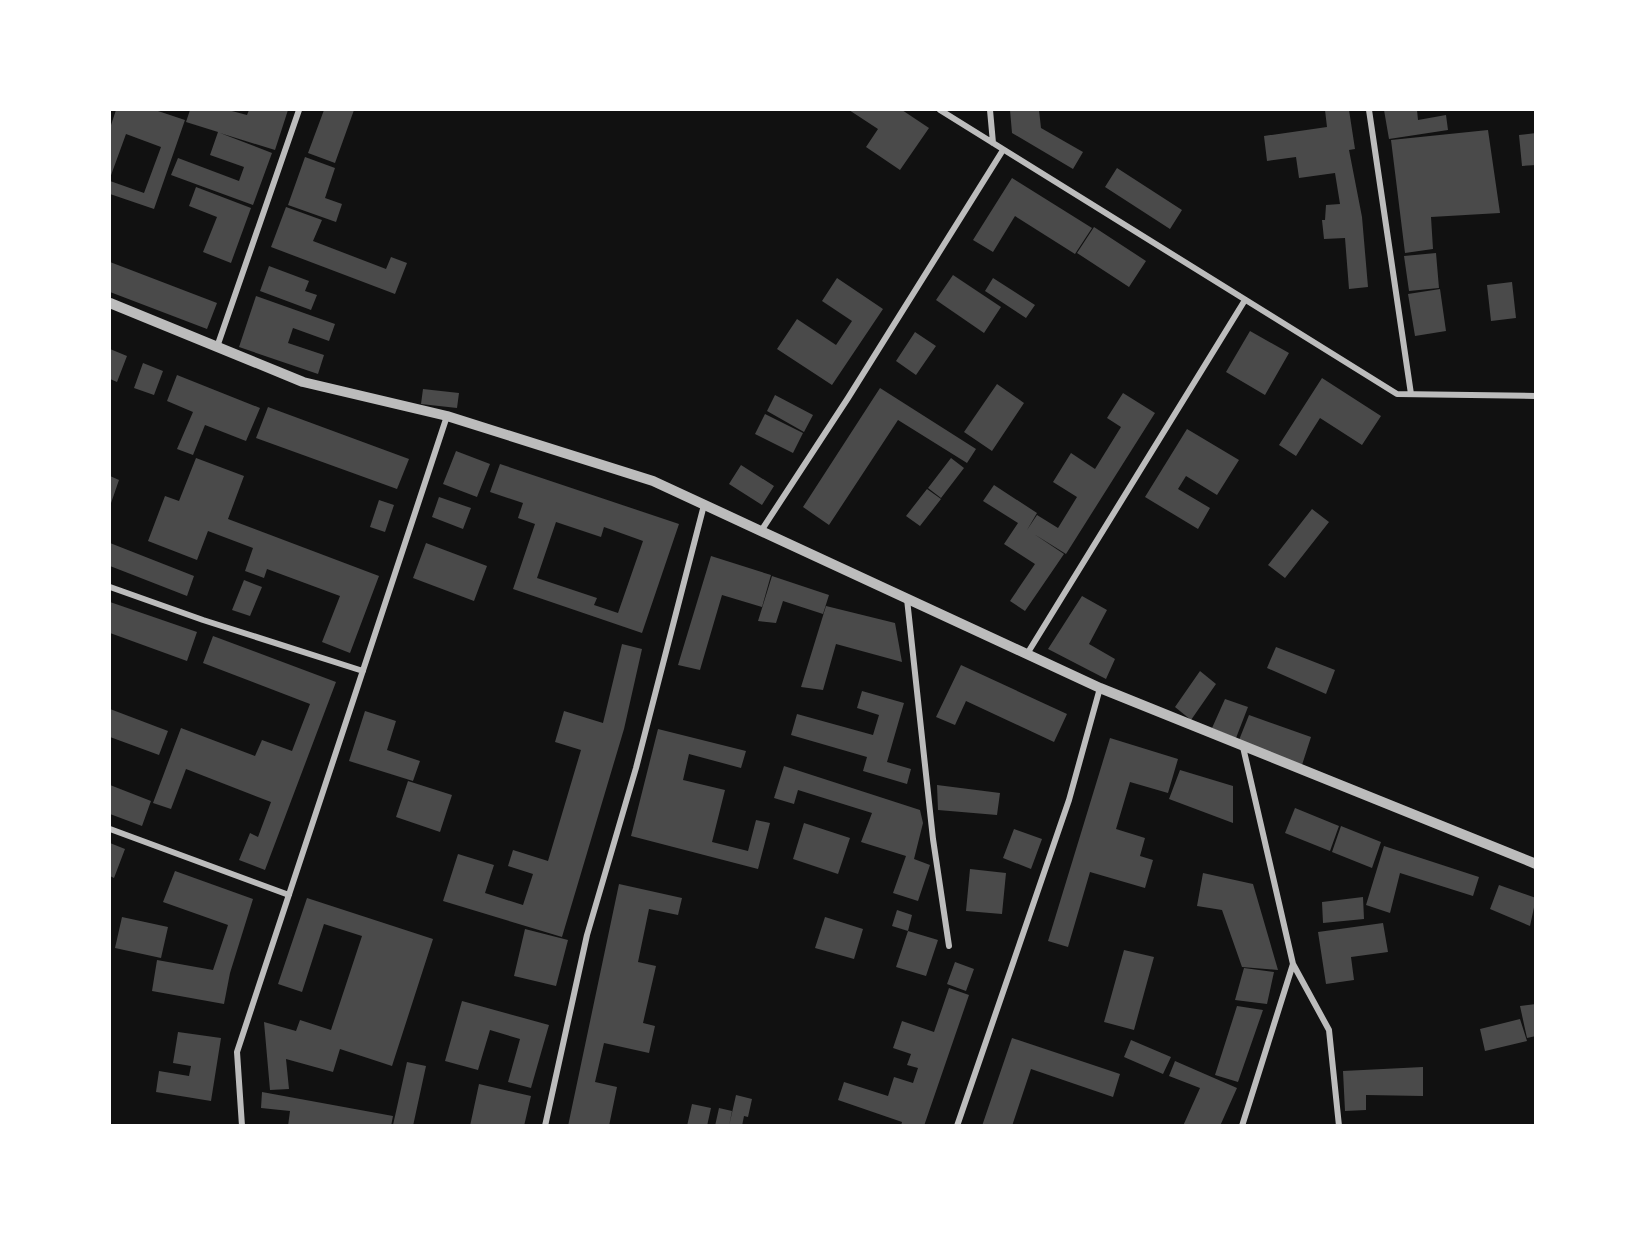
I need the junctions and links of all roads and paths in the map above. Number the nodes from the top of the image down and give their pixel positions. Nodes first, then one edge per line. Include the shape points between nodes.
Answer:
1 (299, 110) edge
2 (940, 110) edge
3 (990, 110) edge
4 (1369, 110) edge
5 (993, 143) junction
6 (1003, 150) junction
7 (1245, 300) junction
8 (110, 303) edge
9 (217, 347) junction
10 (1411, 394) junction
11 (1536, 396) edge
12 (447, 416) junction
13 (704, 505) junction
14 (761, 531) junction
15 (110, 586) edge
16 (907, 598) junction
17 (1027, 654) junction
18 (363, 671) junction
19 (1100, 688) junction
20 (1243, 746) junction
21 (110, 829) edge
22 (1536, 864) edge
23 (289, 895) junction
24 (949, 946) dead end
25 (1293, 964) junction
26 (242, 1125) edge
27 (545, 1125) edge
28 (957, 1125) edge
29 (1242, 1125) edge
30 (1339, 1125) edge

1 - 9 street
2 - 5 street
3 - 5 street
4 - 10 street
5 - 6 street
6 - 7 street
6 - 14 street
7 - 10 street via 1397,394
7 - 17 street
8 - 9 street
9 - 12 street via 303,382
10 - 11 street
12 - 13 street via 653,481
12 - 18 street
13 - 14 street
13 - 27 street via 636,768 587,935
14 - 16 street
15 - 18 street
16 - 17 street
16 - 24 street via 933,839
17 - 19 street
18 - 23 street
19 - 20 street
19 - 28 street via 1069,800
20 - 22 street
20 - 25 street
21 - 23 street
23 - 26 street via 237,1052
25 - 29 street
25 - 30 street via 1329,1030

